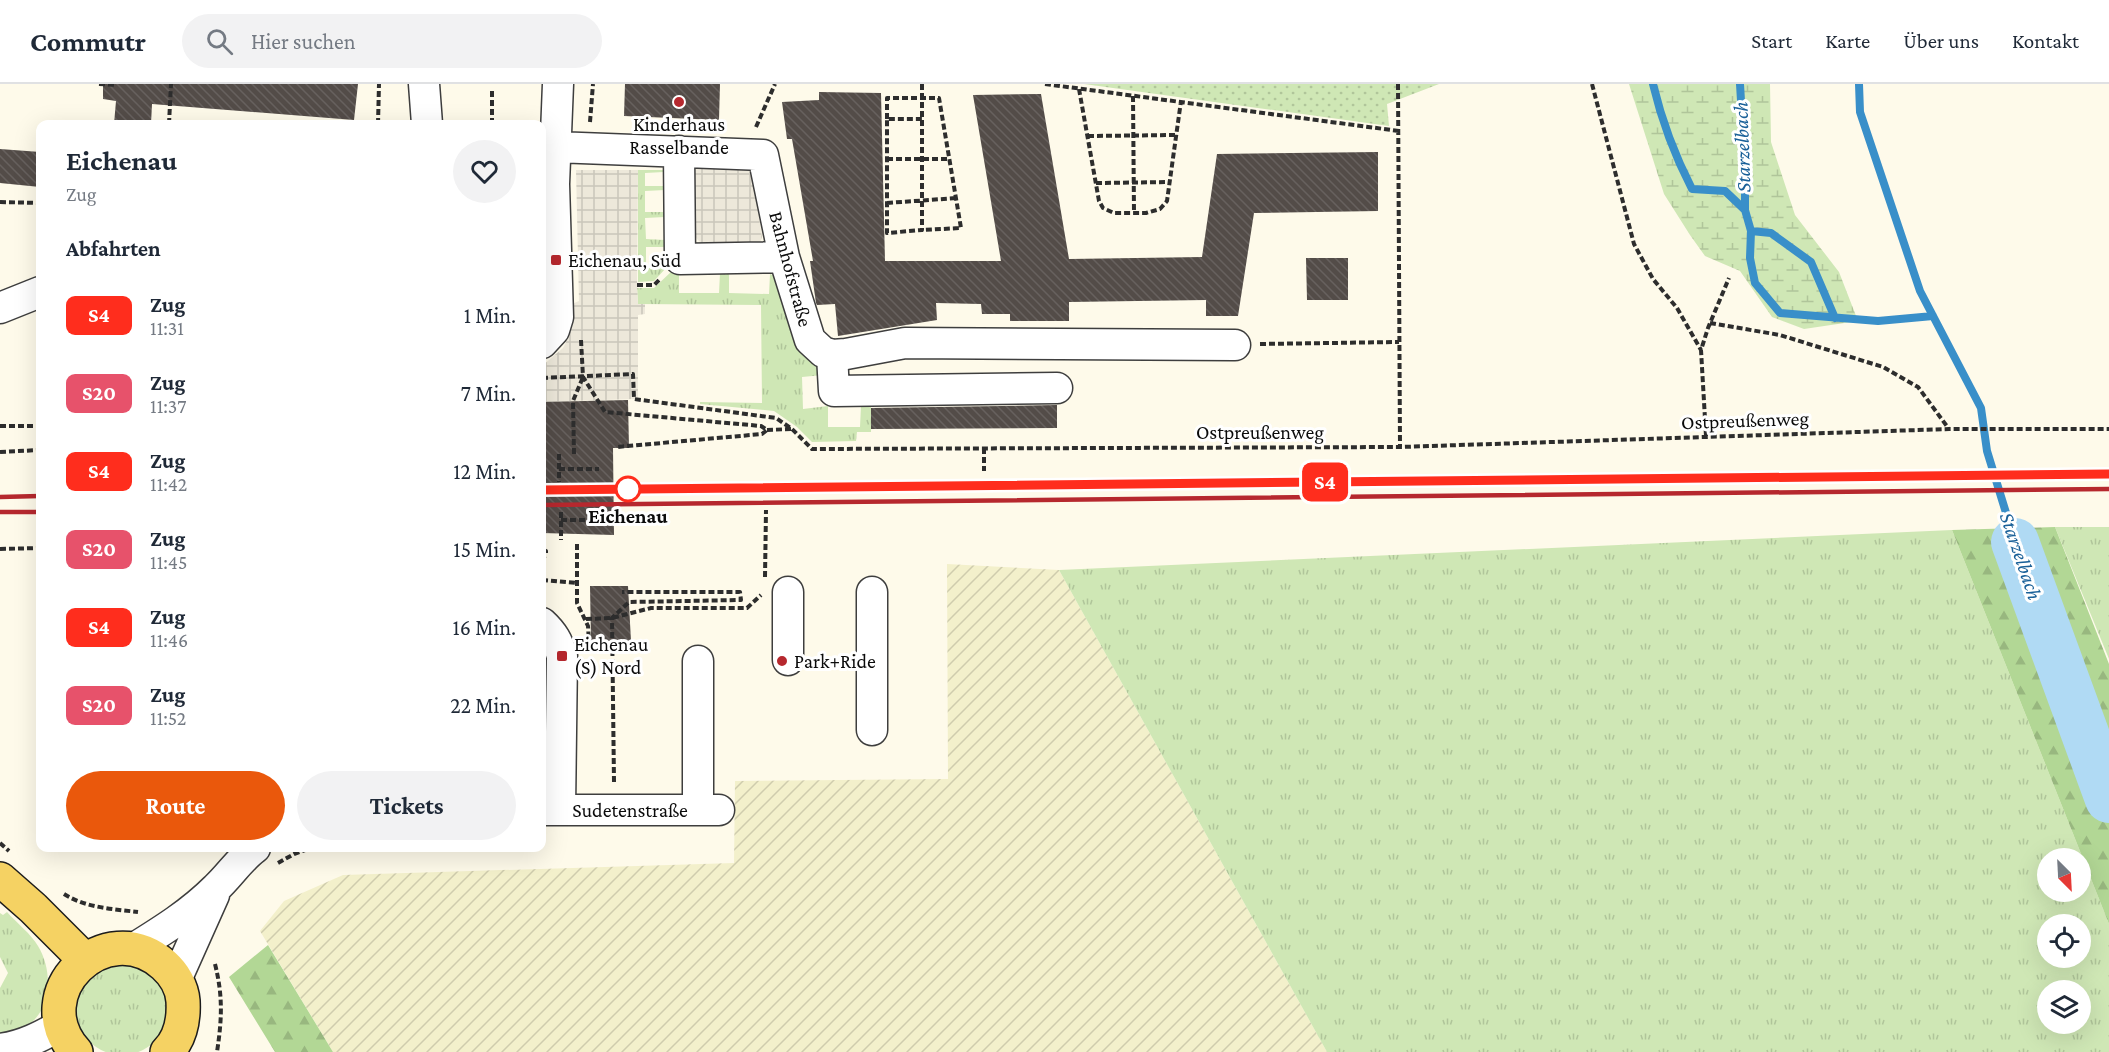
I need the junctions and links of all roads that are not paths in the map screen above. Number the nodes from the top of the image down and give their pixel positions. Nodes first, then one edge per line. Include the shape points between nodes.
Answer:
1 (424, 84) edge
2 (558, 84) edge
3 (427, 120) edge
4 (551, 141) edge
5 (679, 151) junction
6 (548, 189) edge
7 (784, 257) junction
8 (546, 339) edge
9 (978, 344) junction
10 (1235, 345) road end
11 (832, 355) junction
12 (979, 388) junction
13 (1057, 388) dead end
14 (773, 588) road end
15 (872, 591) dead end
16 (546, 627) edge
17 (788, 660) dead end
18 (698, 661) dead end
19 (872, 730) dead end
20 (551, 810) edge
21 (265, 857) edge
22 (0, 879) edge
23 (218, 887) junction
24 (133, 949) junction
25 (85, 960) junction
26 (176, 980) junction
27 (69, 1038) edge
28 (0, 1049) edge
29 (167, 1052) edge

1 - 3 street
2 - 4 street
4 - 5 street, Bahnhofstraße via 589,148
4 - 6 street
5 - 7 street, Bahnhofstraße via 763,155
5 - 7 street via 680,259
6 - 8 street via 558,317
7 - 11 street, Bahnhofstraße via 810,340
9 - 10 street
9 - 11 street via 905,343
9 - 12 street
11 - 12 street via 834,391
12 - 13 street
14 - 17 street
15 - 19 street
16 - 20 street via 559,642 562,656
18 - 20 street, Sudetenstraße via 709,810
21 - 23 street via 233,868
22 - 25 main road
23 - 24 street via 175,923
23 - 26 street
24 - 25 main road via 116,948
24 - 26 main road via 158,959
25 - 27 main road via 74,970 61,996 60,1010
26 - 29 main road via 183,997 184,1016
27 - 28 street

